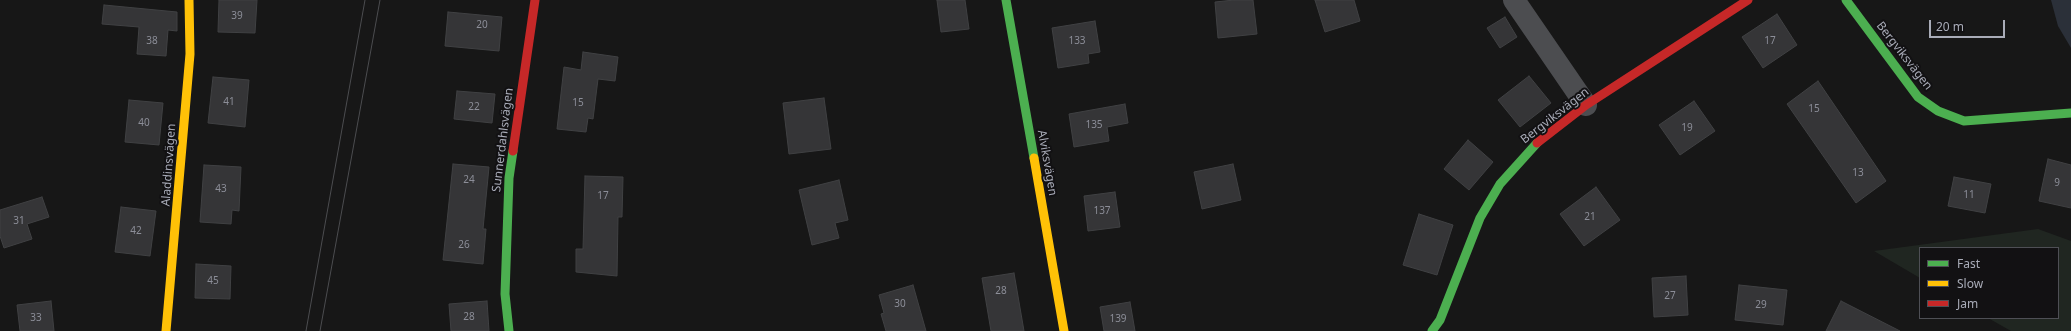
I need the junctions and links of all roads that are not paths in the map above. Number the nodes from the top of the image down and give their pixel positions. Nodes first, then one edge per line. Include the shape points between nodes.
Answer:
1 (189, 0) edge
2 (535, 0) edge
3 (1006, 0) edge
4 (1514, 0) edge
5 (1748, 0) edge
6 (1846, 0) edge
7 (1586, 105) junction
8 (2071, 114) edge
9 (166, 331) edge
10 (509, 331) edge
11 (1064, 331) edge
12 (1432, 331) edge

1 - 9 street, Aladdinsvägen via 190,54
2 - 10 street, Sunnerdahlsvägen via 509,178 505,294
3 - 11 street, Alviksvägen
4 - 7 street
5 - 7 street, Bergviksvägen
6 - 8 street, Bergviksvägen via 1918,97 1938,111 1964,121
7 - 12 street, Bergviksvägen via 1531,148 1500,184 1480,218 1440,320

